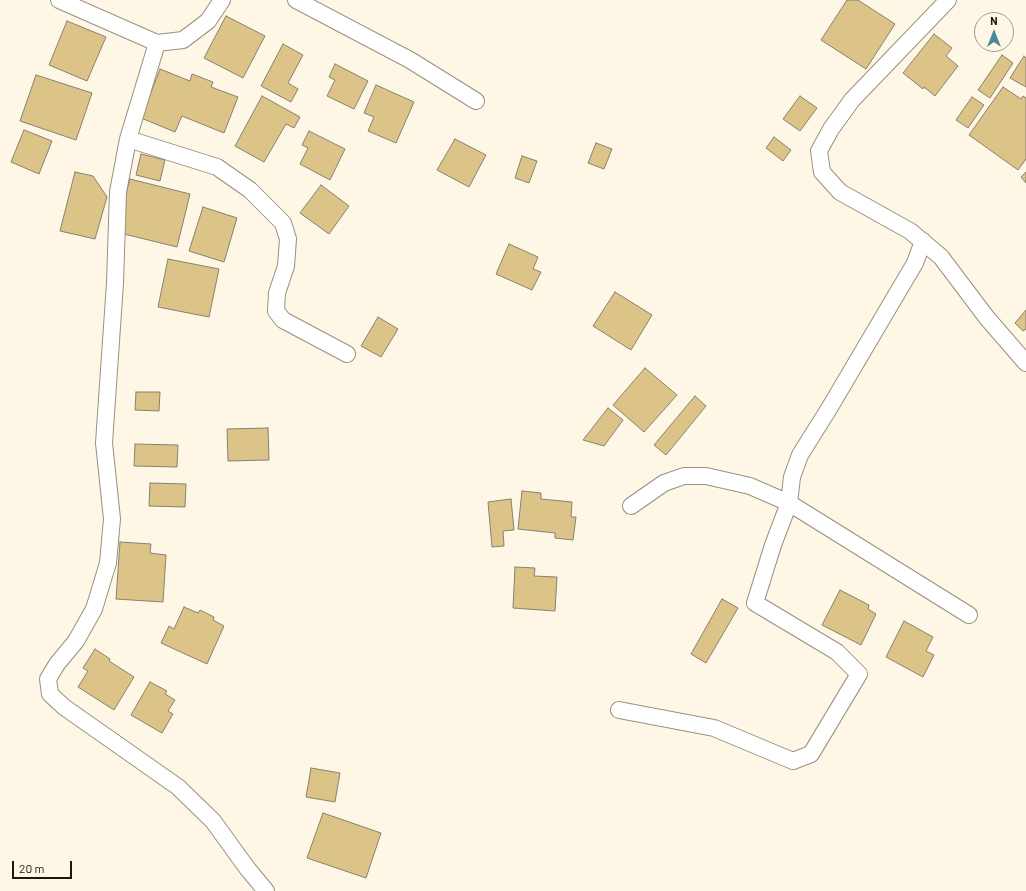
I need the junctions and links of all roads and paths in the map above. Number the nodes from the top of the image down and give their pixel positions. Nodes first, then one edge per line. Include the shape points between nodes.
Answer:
1 (59, 0) edge
2 (222, 0) edge
3 (296, 0) edge
4 (948, 0) edge
5 (157, 43) junction
6 (476, 101) dead end
7 (128, 139) junction
8 (923, 241) junction
9 (347, 354) dead end
10 (1026, 363) edge
11 (789, 503) junction
12 (631, 506) dead end
13 (969, 615) dead end
14 (619, 710) dead end
15 (266, 891) edge

1 - 5 street
2 - 5 street via 208,21 183,40
3 - 6 street via 410,60
4 - 8 street via 852,100 819,151 822,172 840,192 883,215
5 - 7 street
7 - 9 street via 217,167 250,190 283,223 288,239 286,266 277,293 276,311 283,320
7 - 15 street via 118,192 115,283 104,443 112,520 108,563 94,609 76,642 48,679 50,694 64,707 178,787 213,821
8 - 10 street via 941,257 987,318
8 - 11 street via 915,263 800,455 792,478
11 - 12 street via 750,486 706,476 684,476 664,483
11 - 13 street
11 - 14 street via 755,603 837,652 859,674 811,754 793,760 714,728

